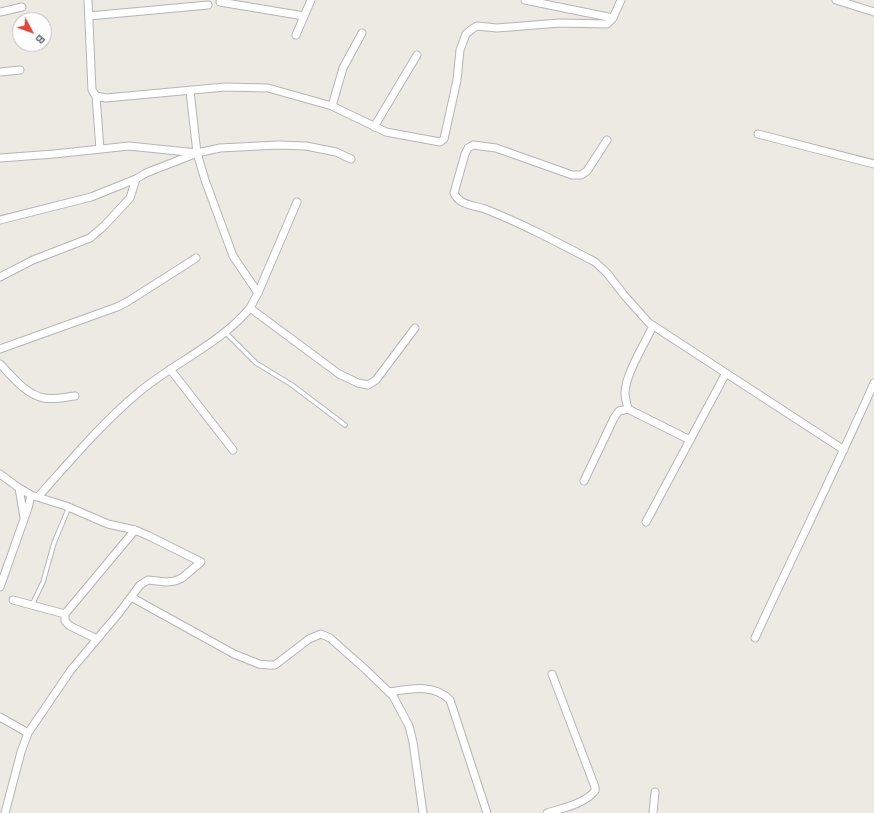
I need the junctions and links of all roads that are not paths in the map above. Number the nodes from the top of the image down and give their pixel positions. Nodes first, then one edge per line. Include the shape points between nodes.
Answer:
1 (88, 0) edge
2 (311, 0) edge
3 (525, 0) edge
4 (621, 0) edge
5 (836, 0) edge
6 (220, 2) dead end
7 (208, 5) dead end
8 (22, 7) dead end
9 (0, 12) edge
10 (874, 12) edge
11 (89, 16) junction
12 (304, 16) junction
13 (613, 18) junction
14 (362, 33) dead end
15 (296, 35) dead end
16 (417, 55) dead end
17 (20, 70) dead end
18 (0, 72) edge
19 (190, 91) junction
20 (96, 96) junction
21 (332, 106) junction
22 (374, 127) junction
23 (758, 134) dead end
24 (607, 140) dead end
25 (100, 149) junction
26 (198, 153) junction
27 (0, 158) edge
28 (351, 159) dead end
29 (874, 164) edge
30 (136, 179) junction
31 (297, 202) dead end
32 (0, 220) edge
33 (196, 258) dead end
34 (0, 277) edge
35 (258, 293) junction
36 (250, 308) junction
37 (653, 326) junction
38 (415, 328) dead end
39 (225, 332) junction
40 (0, 350) edge
41 (0, 364) edge
42 (170, 369) junction
43 (726, 373) junction
44 (874, 383) edge
45 (75, 396) dead end
46 (628, 409) junction
47 (345, 425) dead end
48 (690, 440) junction
49 (233, 450) dead end
50 (844, 450) junction
51 (0, 474) edge
52 (584, 481) dead end
53 (19, 488) junction
54 (34, 496) junction
55 (69, 507) junction
56 (24, 519) junction
57 (646, 522) dead end
58 (135, 530) junction
59 (0, 587) edge
60 (131, 597) junction
61 (13, 600) dead end
62 (32, 605) junction
63 (65, 614) junction
64 (755, 638) dead end
65 (97, 639) junction
66 (552, 674) dead end
67 (389, 692) junction
68 (0, 717) edge
69 (28, 733) junction
70 (655, 792) dead end
71 (5, 813) edge
72 (423, 813) edge
73 (487, 813) edge
74 (547, 813) edge
75 (653, 813) edge

1 - 11 street
2 - 12 street
3 - 13 street
4 - 13 street
5 - 10 street
6 - 12 street
7 - 11 street
8 - 9 street
11 - 20 street via 92,90
12 - 15 street
13 - 22 street via 607,24 560,22 497,28 477,26 466,34 462,42 457,80 444,139 440,142 386,132
14 - 21 street via 343,68
16 - 22 street
17 - 18 street
19 - 20 street via 106,98
19 - 21 street via 225,87 268,88
19 - 26 street
20 - 25 street
21 - 22 street
23 - 29 street
24 - 37 street via 587,171 581,175 496,148 472,145 465,154 454,194 462,203 508,218 595,262
25 - 26 street via 129,146
25 - 27 street
26 - 28 street via 220,148 306,146 336,152
26 - 30 street
26 - 35 street via 205,180 233,256
30 - 32 street via 91,197
30 - 34 street via 130,198 90,238 33,260
31 - 35 street
33 - 40 street via 117,307
35 - 36 street
36 - 38 street via 339,374 358,383 368,384 376,380
36 - 39 street
37 - 43 street
37 - 46 street via 626,385
39 - 42 street
39 - 47 lane via 256,363 292,385
41 - 45 street via 34,395 45,399
42 - 49 street
42 - 54 street via 113,414
43 - 48 street
43 - 50 street
44 - 50 street
46 - 48 street
46 - 52 street via 619,411 614,418
48 - 57 street
50 - 64 street
51 - 53 street
53 - 54 street
53 - 56 street
54 - 55 street
54 - 56 street
55 - 58 street via 108,524
55 - 62 lane via 54,543 44,582
56 - 59 street
58 - 60 street via 201,562 176,581 148,580 140,585
58 - 63 street
60 - 65 street
60 - 67 street via 216,645 260,664 275,664 309,639 321,634 330,638
61 - 62 street
62 - 63 street
63 - 65 street via 65,621 70,626
65 - 69 street via 71,670
66 - 74 street via 595,791 591,796
67 - 72 street via 409,726
67 - 73 street via 425,689 445,695 450,700
68 - 69 street
69 - 71 street
70 - 75 street

